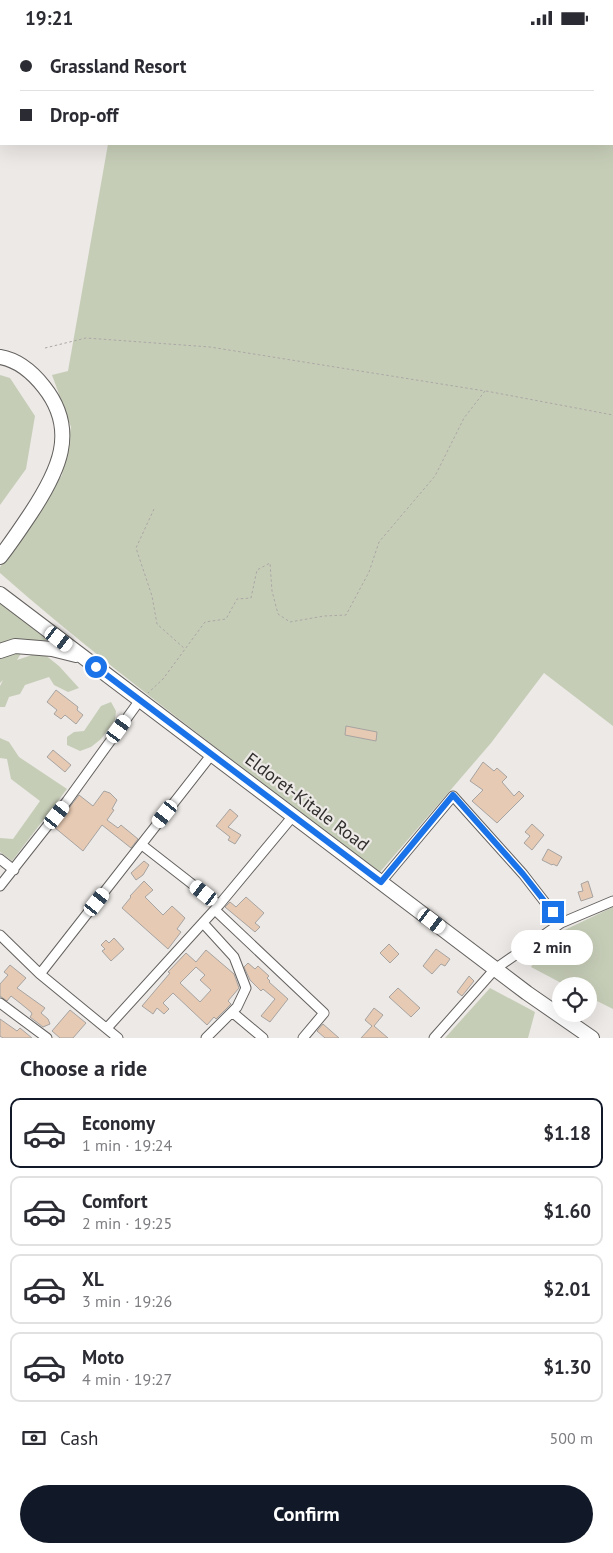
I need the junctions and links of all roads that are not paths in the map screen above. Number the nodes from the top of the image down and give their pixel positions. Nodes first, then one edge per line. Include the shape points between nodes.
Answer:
1 (0, 357) edge
2 (0, 557) edge
3 (0, 594) edge
4 (0, 651) edge
5 (84, 657) junction
6 (140, 700) junction
7 (212, 754) junction
8 (293, 815) junction
9 (142, 845) junction
10 (0, 859) edge
11 (14, 870) junction
12 (381, 882) junction
13 (0, 887) edge
14 (613, 901) edge
15 (217, 907) junction
16 (203, 923) junction
17 (561, 923) junction
18 (0, 935) edge
19 (495, 969) junction
20 (40, 974) junction
21 (0, 1003) edge
22 (232, 1012) junction
23 (106, 1028) junction
24 (47, 1038) edge
25 (118, 1038) edge
26 (206, 1038) edge
27 (263, 1038) edge
28 (303, 1038) edge
29 (434, 1038) edge
30 (592, 1038) edge

1 - 2 highway via 25,368 52,397 60,417 63,439 59,463 49,485
3 - 5 highway, Eldoret-Kitale Road
4 - 5 highway via 15,646 52,649
5 - 6 highway, Eldoret-Kitale Road
6 - 7 highway, Eldoret-Kitale Road
6 - 11 street
7 - 8 highway, Eldoret-Kitale Road
7 - 9 street
8 - 12 highway, Eldoret-Kitale Road
8 - 15 street
9 - 15 street
9 - 20 street
10 - 11 street
11 - 13 street
12 - 17 street via 453,795 523,874
12 - 19 highway, Eldoret-Kitale Road
14 - 17 street
15 - 16 street
15 - 28 street via 324,1013
16 - 22 street via 234,957 246,988
16 - 23 street
17 - 19 street
18 - 20 street
19 - 29 street
19 - 30 highway, Eldoret-Kitale Road
20 - 23 street
21 - 24 street
22 - 26 street
22 - 27 street
23 - 25 street

